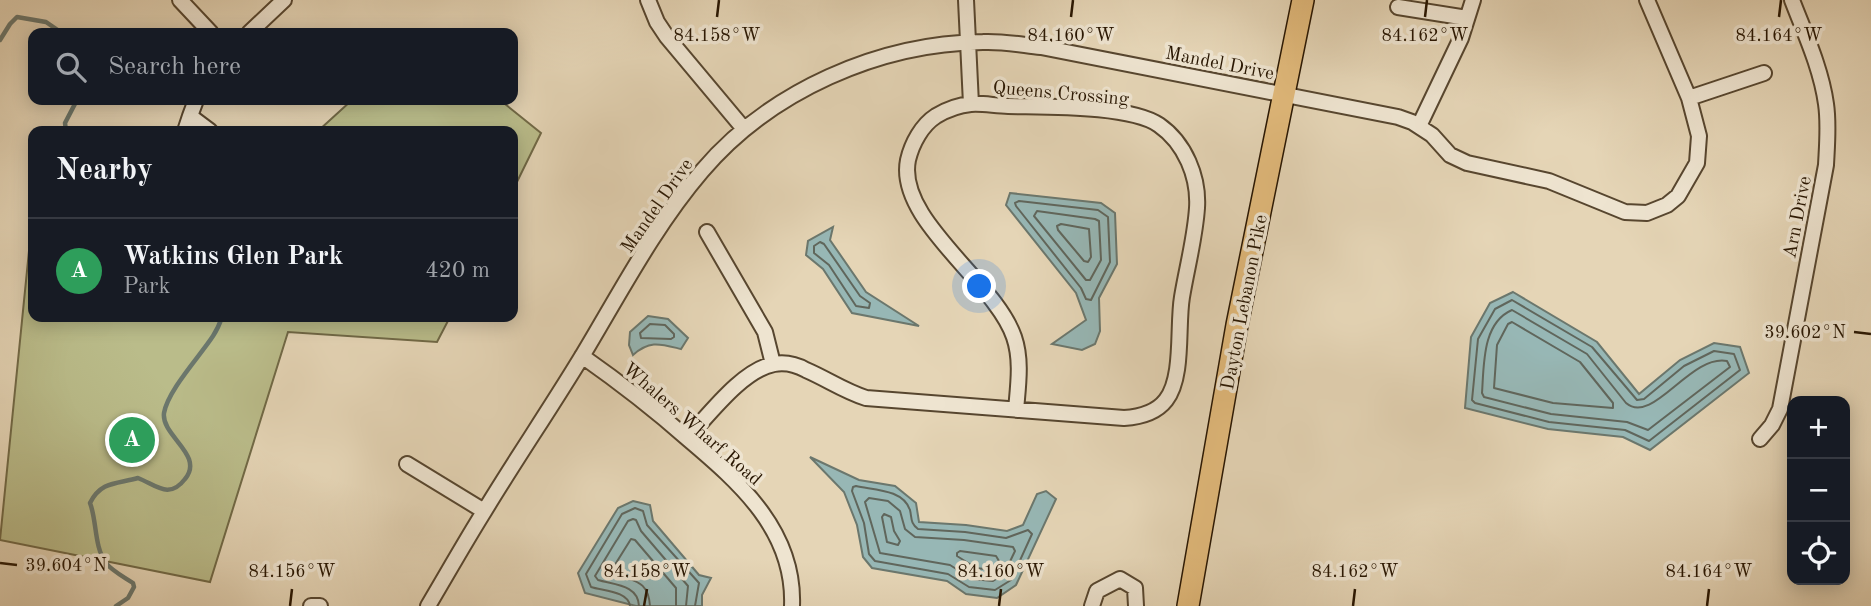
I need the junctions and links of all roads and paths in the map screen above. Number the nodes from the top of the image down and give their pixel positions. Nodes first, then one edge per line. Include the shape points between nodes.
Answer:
1 (180, 0) edge
2 (284, 0) edge
3 (648, 0) edge
4 (966, 0) edge
5 (1303, 0) edge
6 (1473, 0) edge
7 (1647, 0) edge
8 (1792, 0) edge
9 (1398, 7) dead end
10 (1467, 18) junction
11 (206, 28) edge
12 (254, 28) edge
13 (968, 42) junction
14 (1764, 73) dead end
15 (1284, 94) junction
16 (1689, 98) junction
17 (971, 104) junction
18 (194, 105) edge
19 (190, 116) junction
20 (187, 126) edge
21 (203, 126) edge
22 (1419, 126) junction
23 (744, 128) junction
24 (707, 232) dead end
25 (582, 356) junction
26 (773, 364) junction
27 (1016, 410) junction
28 (687, 438) junction
29 (1760, 439) dead end
30 (407, 464) dead end
31 (484, 511) junction
32 (311, 606) edge
33 (320, 606) edge
34 (428, 606) edge
35 (792, 606) edge
36 (1092, 606) edge
37 (1136, 606) edge
38 (1188, 606) edge

1 - 11 street
2 - 12 street
3 - 23 street via 667,37
4 - 13 street
5 - 15 main road, Dayton Lebanon Pike
6 - 10 street
7 - 16 street
8 - 29 street, Arn Drive via 1819,69 1827,105 1826,164 1780,409
9 - 10 street
10 - 22 street
13 - 15 street, Mandel Drive via 1041,47
13 - 17 street
13 - 23 street, Mandel Drive via 911,51 843,71
14 - 16 street
15 - 22 street, Mandel Drive via 1398,117
15 - 38 main road, Dayton Lebanon Pike via 1237,325
16 - 22 street, Mandel Drive via 1699,136 1697,163 1678,196 1647,213 1625,212 1549,181 1469,163 1450,155
17 - 27 street, Queens Crossing via 937,116 926,125 911,149 907,176 909,189 929,223 1009,326 1018,354
17 - 27 street, Queens Crossing via 1093,110 1150,120 1179,145 1195,178 1176,373 1166,400 1136,418
18 - 19 street
19 - 20 street
19 - 21 street
23 - 25 street, Mandel Drive via 687,190
24 - 26 street via 765,332
25 - 28 street, Whalers Wharf Road
25 - 31 street, Mandel Drive
26 - 27 street, Queens Crossing via 806,369 866,398
26 - 28 street via 737,385
28 - 35 street, Whalers Wharf Road via 743,488 769,520 787,563
30 - 31 street
31 - 34 street, Mandel Drive
32 - 33 street
36 - 37 street via 1097,591 1120,579 1135,588

